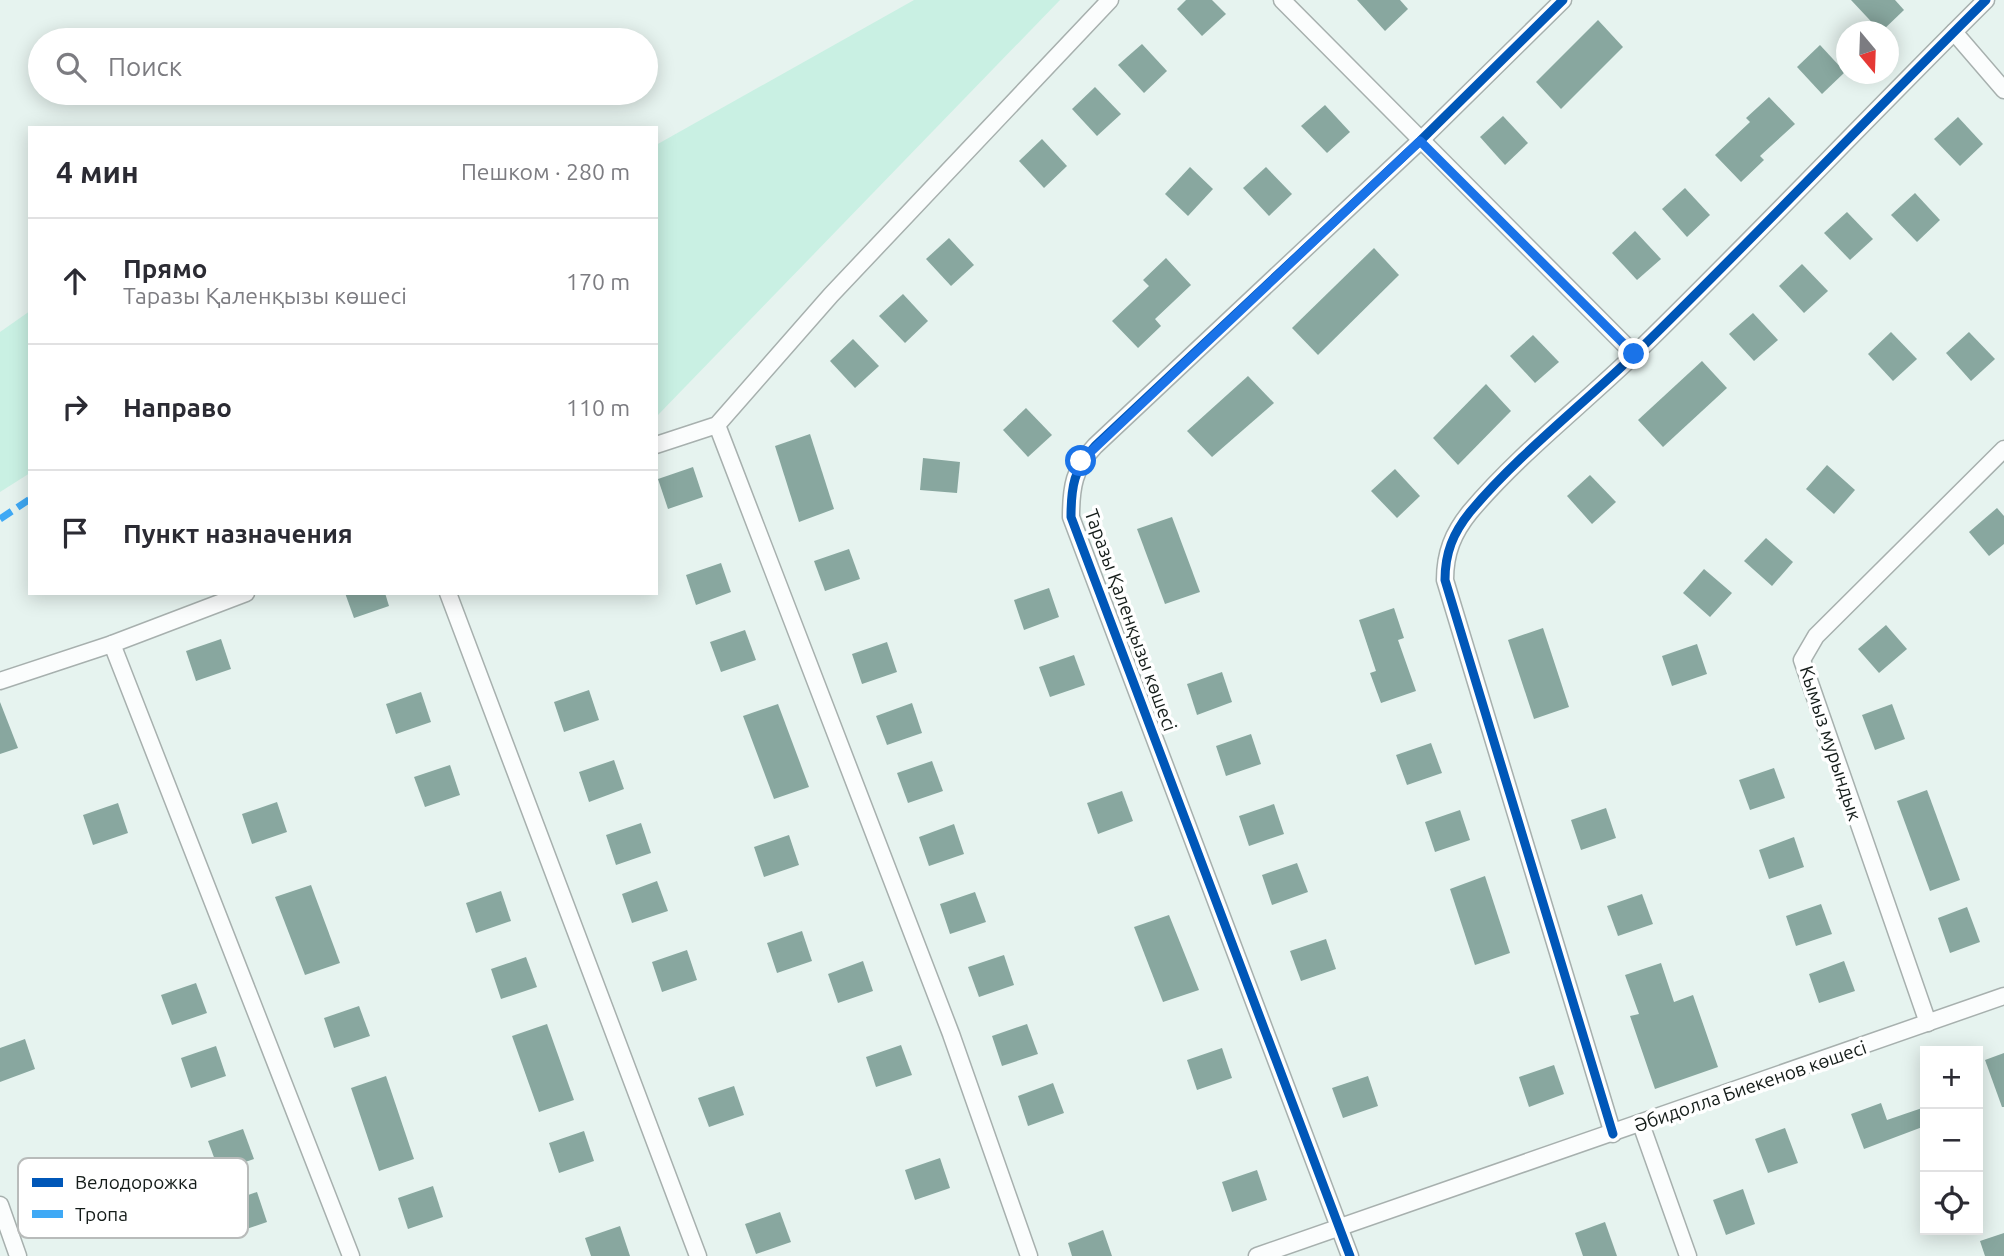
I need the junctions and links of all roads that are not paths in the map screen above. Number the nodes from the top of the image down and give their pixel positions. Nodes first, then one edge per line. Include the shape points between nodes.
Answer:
1 (1110, 0) edge
2 (1282, 0) edge
3 (1563, 0) edge
4 (1986, 0) edge
5 (1954, 32) junction
6 (2004, 90) edge
7 (1420, 141) junction
8 (1634, 354) junction
9 (717, 425) junction
10 (658, 444) edge
11 (2004, 449) edge
12 (241, 595) edge
13 (449, 595) edge
14 (112, 645) junction
15 (0, 681) edge
16 (2004, 996) edge
17 (1928, 1023) junction
18 (1641, 1124) junction
19 (1613, 1134) junction
20 (0, 1205) edge
21 (1339, 1227) junction
22 (18, 1256) edge
23 (351, 1256) edge
24 (698, 1256) edge
25 (1029, 1256) edge
26 (1257, 1256) edge
27 (1350, 1256) edge
28 (1688, 1256) edge

1 - 9 street via 831,295
2 - 7 street
3 - 7 street, Таразы Қаленқызы көшесі
4 - 5 street
5 - 6 street
5 - 8 street
7 - 8 street
7 - 21 street, Таразы Қаленқызы көшесі via 1081,461 1071,496 1071,517
8 - 19 street via 1469,513 1445,557 1445,580
9 - 10 street
9 - 25 street via 951,1034
11 - 17 street, Кымыз мурындык via 1816,636 1802,660
12 - 14 street
13 - 24 street
14 - 15 street
14 - 23 street
16 - 17 street, Әбидолла Биекенов көшесі
17 - 18 street, Әбидолла Биекенов көшесі
18 - 19 street, Әбидолла Биекенов көшесі
18 - 28 street
19 - 21 street, Әбидолла Биекенов көшесі
20 - 22 street
21 - 26 street, Әбидолла Биекенов көшесі
21 - 27 street, Таразы Қаленқызы көшесі

